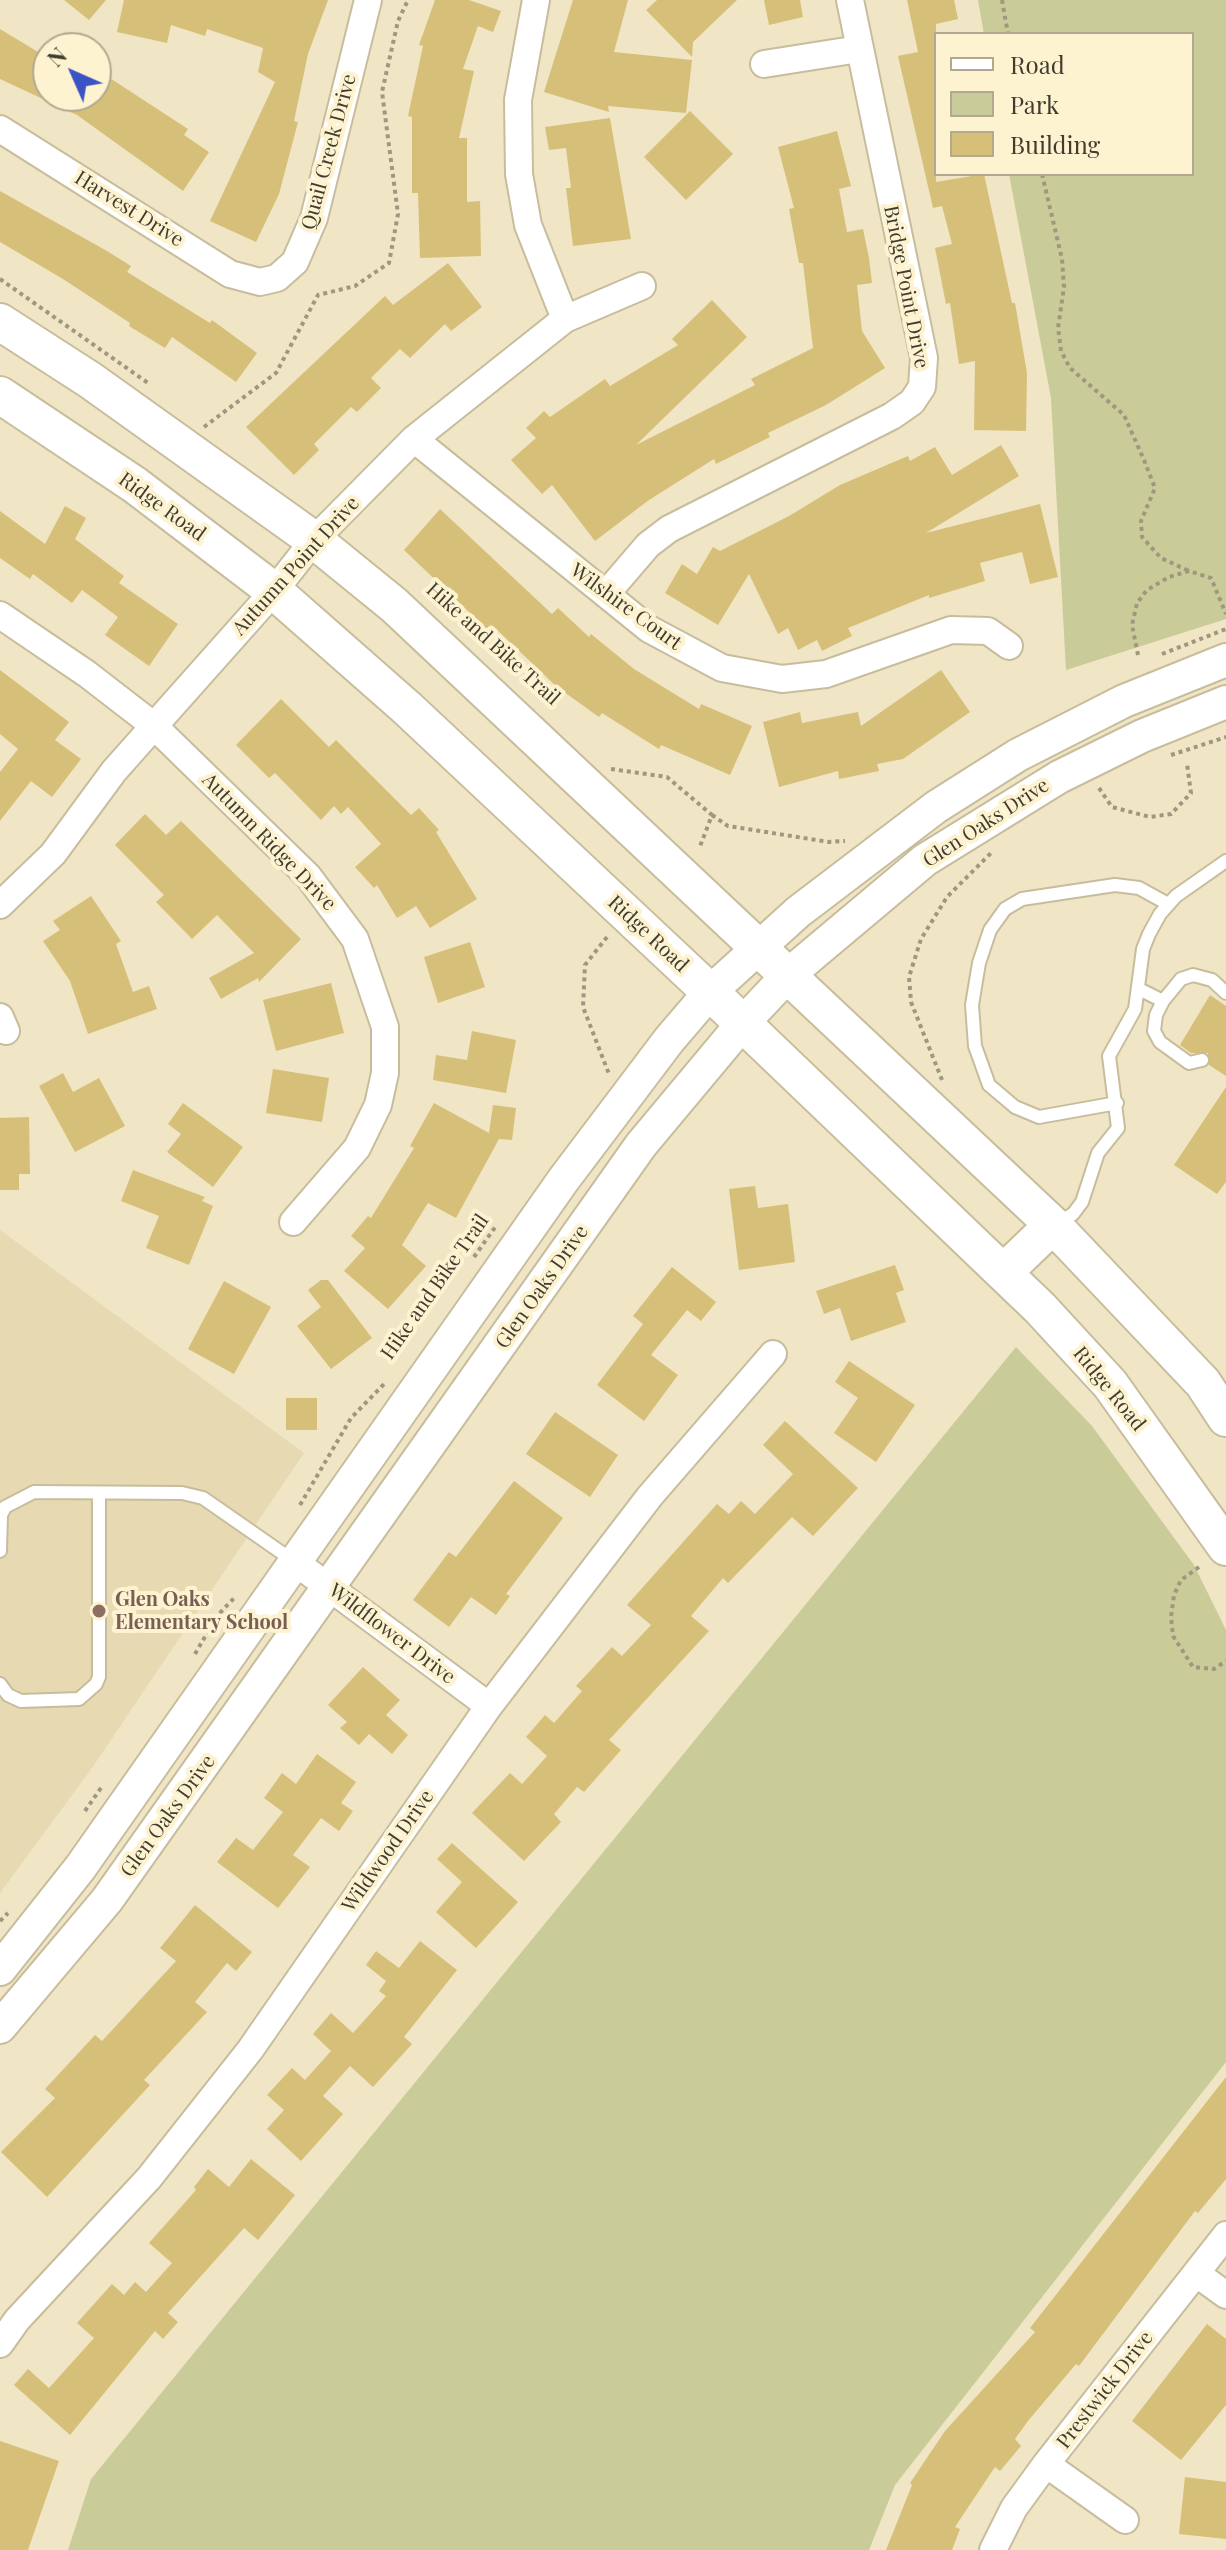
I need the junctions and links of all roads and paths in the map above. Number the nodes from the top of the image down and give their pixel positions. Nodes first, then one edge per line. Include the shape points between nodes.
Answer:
1 (368, 0) edge
2 (408, 0) edge
3 (536, 0) edge
4 (850, 0) edge
5 (1002, 0) edge
6 (1008, 32) edge
7 (859, 49) junction
8 (764, 64) dead end
9 (0, 129) edge
10 (1042, 176) edge
11 (260, 282) joint
12 (642, 286) dead end
13 (565, 319) junction
14 (0, 322) edge
15 (0, 395) edge
16 (204, 427) dead end
17 (414, 439) junction
18 (314, 540) junction
19 (1189, 571) junction
20 (274, 591) junction
21 (606, 594) junction
22 (1226, 614) edge
23 (0, 615) edge
24 (1009, 646) dead end
25 (1138, 655) dead end
26 (1226, 660) edge
27 (1226, 702) edge
28 (153, 725) junction
29 (1226, 737) edge
30 (1167, 757) dead end
31 (1187, 764) dead end
32 (605, 768) dead end
33 (1086, 791) dead end
34 (1004, 841) dead end
35 (699, 849) dead end
36 (1226, 861) edge
37 (1168, 904) junction
38 (0, 905) edge
39 (607, 937) dead end
40 (760, 947) junction
41 (788, 975) junction
42 (1139, 989) junction
43 (710, 992) junction
44 (1226, 993) edge
45 (1163, 1001) junction
46 (742, 1024) junction
47 (1202, 1060) dead end
48 (612, 1082) dead end
49 (947, 1089) dead end
50 (1117, 1103) junction
51 (505, 1216) dead end
52 (293, 1222) dead end
53 (1053, 1225) junction
54 (472, 1261) dead end
55 (1005, 1271) junction
56 (773, 1354) dead end
57 (389, 1379) dead end
58 (1226, 1418) edge
59 (99, 1493) junction
60 (299, 1508) dead end
61 (0, 1551) edge
62 (1212, 1557) edge
63 (295, 1562) junction
64 (330, 1587) junction
65 (1226, 1661) edge
66 (0, 1684) edge
67 (489, 1706) junction
68 (0, 1969) edge
69 (0, 2027) edge
70 (1226, 2235) edge
71 (1197, 2274) junction
72 (1226, 2295) edge
73 (0, 2344) edge
74 (1046, 2464) junction
75 (1125, 2520) dead end
76 (993, 2550) edge

1 - 11 street, Quail Creek Drive via 305,245 287,271
2 - 16 path via 382,92 398,214 389,263 355,286 318,295 276,373
3 - 13 street via 518,100 519,174 528,225
4 - 7 street, Bridge Point Drive
5 - 6 path
7 - 8 street
7 - 21 street, Bridge Point Drive via 924,358 922,387 892,416 669,529
9 - 11 street, Harvest Drive via 230,274
10 - 19 path via 1062,259 1061,351 1070,368 1124,415 1144,460 1155,488 1141,521 1142,537 1161,558
12 - 13 street, Autumn Point Drive
13 - 17 street, Autumn Point Drive
14 - 18 main road
15 - 20 main road, Ridge Road via 135,485
17 - 18 street, Autumn Point Drive
17 - 21 street, Wilshire Court
18 - 20 street, Autumn Point Drive
18 - 40 main road via 394,605
19 - 22 path via 1211,578
19 - 25 path via 1147,590 1137,603 1132,625
20 - 28 street, Autumn Point Drive
20 - 43 main road, Ridge Road
21 - 24 street, Wilshire Court via 649,629 700,659 758,676 826,674 951,630 988,631
23 - 28 street, Autumn Ridge Drive
26 - 40 street, Glen Oaks Drive via 1124,701 1018,755 865,858
27 - 41 street, Glen Oaks Drive via 1100,756 993,815 925,860
28 - 38 street, Autumn Point Drive via 53,854
28 - 52 street, Autumn Ridge Drive via 337,910 355,939 379,1001 386,1049 378,1105 357,1148
29 - 30 path
31 - 33 path via 1191,793 1171,814 1150,817 1112,807 1099,785
32 - 35 path via 667,777 712,815
34 - 49 path via 947,897 921,939 909,977 911,1002
36 - 37 lane
37 - 42 lane via 1143,949
37 - 50 lane via 1139,888 1115,885 1022,899 1005,909 990,930 979,963 972,1005 975,1046 989,1085 1015,1107 1039,1117
39 - 48 path via 585,965 583,1007
40 - 41 main road
40 - 43 street, Glen Oaks Drive
41 - 46 street, Glen Oaks Drive
41 - 53 main road
42 - 45 lane
42 - 50 lane via 1135,1009 1109,1056
43 - 46 main road, Ridge Road
43 - 63 street, Glen Oaks Drive via 564,1179
44 - 45 lane via 1212,980 1193,975 1181,979
45 - 47 lane via 1154,1031 1160,1042 1189,1063
46 - 55 main road, Ridge Road
46 - 64 street, Glen Oaks Drive via 641,1145
50 - 53 lane via 1118,1128 1098,1153 1082,1202
51 - 54 path, Hike and Bike Trail
53 - 55 main road
53 - 58 main road via 1203,1383
55 - 62 main road, Ridge Road via 1110,1384
56 - 67 street, Wildwood Drive via 650,1496
57 - 60 path, Hike and Bike Trail via 351,1418
59 - 61 lane via 34,1492 13,1500 1,1515
59 - 63 lane via 203,1498
59 - 66 lane via 96,1684 79,1699 21,1701
62 - 65 path via 1181,1580 1174,1595 1173,1636 1193,1667 1214,1669
63 - 64 street, Wildflower Drive
63 - 68 street, Glen Oaks Drive via 80,1868
64 - 67 street, Wildflower Drive
64 - 69 street, Glen Oaks Drive via 107,1900
67 - 73 street, Wildwood Drive via 250,2050 149,2178
70 - 71 street, Prestwick Drive
71 - 72 street
71 - 74 street, Prestwick Drive
74 - 75 street
74 - 76 street, Prestwick Drive via 1014,2508

